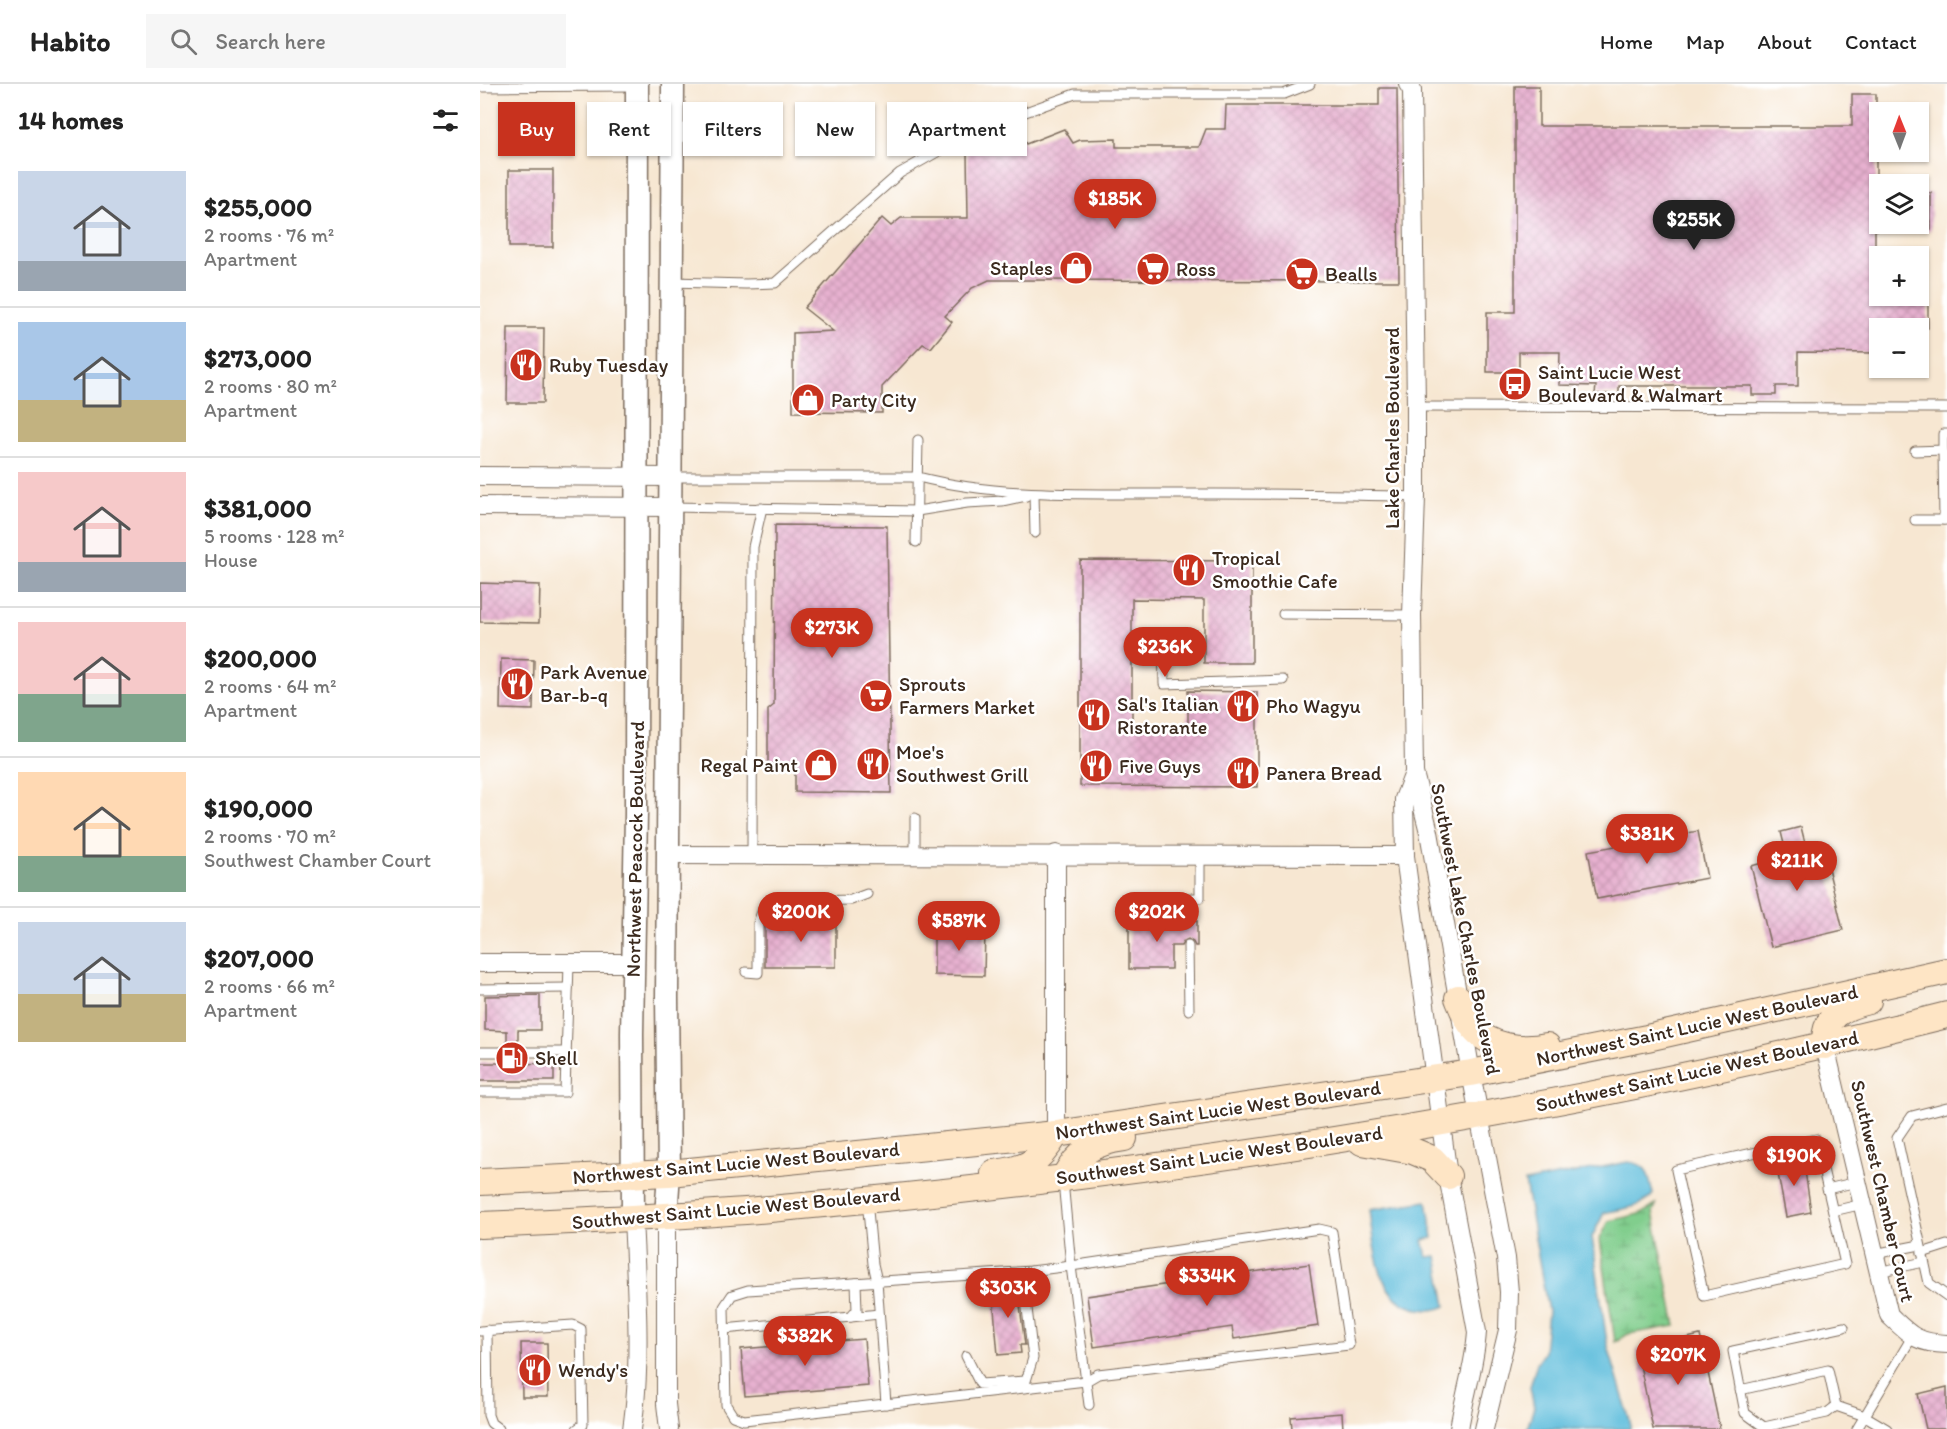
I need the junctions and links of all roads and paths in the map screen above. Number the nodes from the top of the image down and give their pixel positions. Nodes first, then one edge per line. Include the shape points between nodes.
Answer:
1 (673, 84) edge
2 (1310, 84) edge
3 (1408, 84) edge
4 (637, 85) edge
5 (480, 87) edge
6 (671, 282) junction
7 (1416, 407) junction
8 (1947, 408) edge
9 (1947, 434) edge
10 (918, 440) dead end
11 (1915, 451) dead end
12 (1945, 455) edge
13 (480, 476) edge
14 (671, 477) junction
15 (918, 477) junction
16 (636, 478) junction
17 (1945, 479) edge
18 (1034, 494) junction
19 (1416, 497) junction
20 (1946, 498) edge
21 (480, 506) edge
22 (636, 507) junction
23 (671, 507) junction
24 (760, 508) junction
25 (917, 511) junction
26 (1915, 520) dead end
27 (1946, 520) edge
28 (1035, 533) dead end
29 (916, 542) dead end
30 (1283, 614) dead end
31 (1412, 615) junction
32 (1163, 638) dead end
33 (1283, 680) dead end
34 (1414, 772) junction
35 (915, 818) dead end
36 (1056, 854) junction
37 (669, 855) junction
38 (752, 855) junction
39 (915, 855) junction
40 (1200, 855) junction
41 (1405, 856) junction
42 (867, 894) dead end
43 (1187, 921) dead end
44 (1188, 946) dead end
45 (480, 963) edge
46 (634, 963) junction
47 (569, 964) junction
48 (1947, 971) edge
49 (746, 972) dead end
50 (1947, 982) edge
51 (568, 988) junction
52 (480, 989) edge
53 (1458, 998) junction
54 (1189, 1011) dead end
55 (1947, 1015) edge
56 (1674, 1032) junction
57 (1825, 1046) junction
58 (484, 1052) edge
59 (507, 1052) dead end
60 (518, 1052) dead end
61 (534, 1052) junction
62 (566, 1052) junction
63 (487, 1063) dead end
64 (534, 1064) dead end
65 (1471, 1073) junction
66 (1435, 1079) junction
67 (488, 1081) dead end
68 (512, 1081) dead end
69 (534, 1081) dead end
70 (1350, 1091) junction
71 (484, 1092) edge
72 (512, 1092) junction
73 (534, 1092) junction
74 (1947, 1107) edge
75 (1479, 1117) junction
76 (1440, 1123) junction
77 (1056, 1134) junction
78 (1345, 1137) junction
79 (669, 1173) junction
80 (633, 1175) junction
81 (1448, 1176) junction
82 (1063, 1179) junction
83 (480, 1182) edge
84 (1857, 1182) junction
85 (1827, 1189) junction
86 (867, 1198) junction
87 (1863, 1204) junction
88 (771, 1208) junction
89 (1833, 1211) junction
90 (666, 1216) junction
91 (633, 1218) junction
92 (480, 1225) edge
93 (1947, 1245) edge
94 (1922, 1253) junction
95 (1876, 1263) junction
96 (1071, 1266) junction
97 (1031, 1271) junction
98 (877, 1281) junction
99 (856, 1283) junction
100 (1947, 1296) edge
101 (879, 1314) junction
102 (851, 1317) junction
103 (1844, 1327) dead end
104 (724, 1329) junction
105 (484, 1330) edge
106 (1912, 1337) junction
107 (1947, 1344) edge
108 (966, 1356) dead end
109 (1086, 1381) junction
110 (1740, 1390) junction
111 (886, 1404) junction
112 (1089, 1405) dead end
113 (1836, 1406) junction
114 (1865, 1416) junction
115 (744, 1424) edge
116 (500, 1429) edge
117 (577, 1429) edge
118 (632, 1429) edge
119 (669, 1429) edge
120 (1459, 1429) edge
121 (1484, 1429) edge
122 (1857, 1429) edge
123 (1887, 1429) edge

1 - 6 street, Northwest Peacock Boulevard
2 - 6 lane via 1284,93 1075,94 976,130 900,173 776,283
3 - 7 street, Lake Charles Boulevard via 1412,90
4 - 5 lane
4 - 16 street, Northwest Peacock Boulevard
6 - 14 street, Northwest Peacock Boulevard
7 - 8 lane
7 - 19 street, Lake Charles Boulevard
9 - 12 lane via 1943,434
10 - 15 lane
11 - 12 lane
12 - 17 lane
13 - 16 street
14 - 15 lane
14 - 16 street
14 - 23 street, Northwest Peacock Boulevard
15 - 18 lane
15 - 25 lane
16 - 22 street, Northwest Peacock Boulevard
17 - 20 lane
18 - 19 lane
18 - 25 lane
18 - 28 lane
19 - 31 street, Lake Charles Boulevard
20 - 27 lane
21 - 22 street
22 - 23 street
22 - 46 street, Northwest Peacock Boulevard
23 - 24 lane
23 - 37 street, Northwest Peacock Boulevard
24 - 25 lane
24 - 38 lane via 753,547
25 - 29 lane
26 - 27 lane
30 - 31 lane
31 - 34 street, Lake Charles Boulevard
32 - 33 lane via 1164,684
34 - 41 street, Southwest Lake Charles Boulevard via 1404,799
34 - 53 street, Southwest Lake Charles Boulevard via 1429,832
35 - 39 lane
36 - 39 street
36 - 40 street
36 - 77 street
37 - 38 street
37 - 79 street, Northwest Peacock Boulevard
38 - 39 street
40 - 41 street
40 - 43 lane via 1200,898 1187,898
41 - 66 street, Southwest Lake Charles Boulevard
42 - 49 lane via 851,900 775,902 763,909 758,923 758,973
44 - 54 lane
45 - 47 street
46 - 47 street
46 - 80 street, Northwest Peacock Boulevard
47 - 51 lane
48 - 56 main road, Northwest Saint Lucie West Boulevard
50 - 57 main road via 1850,1005 1828,1024
51 - 52 lane
51 - 62 lane
53 - 56 main road via 1482,1036 1516,1047 1538,1048 1630,1031
53 - 65 street, Southwest Lake Charles Boulevard
55 - 57 main road, Southwest Saint Lucie West Boulevard
56 - 65 main road, Northwest Saint Lucie West Boulevard
57 - 75 main road, Southwest Saint Lucie West Boulevard
57 - 84 street, Southwest Chamber Court
58 - 59 lane
58 - 63 lane
60 - 61 lane
61 - 62 lane
61 - 64 lane
62 - 73 lane via 565,1092
65 - 66 main road, Northwest Saint Lucie West Boulevard
65 - 75 street, Southwest Lake Charles Boulevard
66 - 70 main road, Northwest Saint Lucie West Boulevard
66 - 76 street, Southwest Lake Charles Boulevard
67 - 71 lane
68 - 72 lane
69 - 73 lane
70 - 77 main road, Northwest Saint Lucie West Boulevard
70 - 82 main road via 1331,1107 1095,1145 1079,1155
71 - 72 lane
72 - 73 lane
74 - 94 lane via 1912,1116 1897,1138
75 - 76 main road, Southwest Saint Lucie West Boulevard
75 - 121 street, Southwest Lake Charles Boulevard via 1509,1292 1508,1330
76 - 78 main road, Southwest Saint Lucie West Boulevard
76 - 81 street, Southwest Lake Charles Boulevard
77 - 79 main road, Northwest Saint Lucie West Boulevard
77 - 88 main road via 1044,1153 1021,1168 800,1194
78 - 81 main road via 1413,1150 1432,1159
78 - 82 main road, Southwest Saint Lucie West Boulevard
79 - 80 main road, Northwest Saint Lucie West Boulevard
79 - 90 street, Northwest Peacock Boulevard
80 - 83 main road, Northwest Saint Lucie West Boulevard
80 - 91 street, Northwest Peacock Boulevard
81 - 120 street, Southwest Lake Charles Boulevard via 1477,1332
82 - 86 main road, Southwest Saint Lucie West Boulevard
82 - 96 lane
84 - 85 lane
84 - 87 street, Southwest Chamber Court
85 - 89 lane
85 - 89 lane via 1816,1138 1676,1170 1704,1296 1845,1264
86 - 88 main road, Southwest Saint Lucie West Boulevard
86 - 98 lane
87 - 89 lane
87 - 95 street, Southwest Chamber Court
88 - 90 main road, Southwest Saint Lucie West Boulevard
90 - 91 main road, Southwest Saint Lucie West Boulevard
90 - 119 street
91 - 92 main road, Southwest Saint Lucie West Boulevard
91 - 118 street via 636,1386
93 - 94 lane
94 - 95 lane
94 - 95 lane
94 - 100 lane via 1929,1283
95 - 106 street, Southwest Chamber Court via 1889,1315
96 - 97 lane
96 - 109 lane
96 - 109 lane via 1319,1229 1332,1232 1349,1345 1098,1374
97 - 98 lane
97 - 108 lane via 1025,1292 1033,1358 1026,1381 980,1384
98 - 99 lane
98 - 101 lane
99 - 102 lane via 857,1310
99 - 104 lane via 748,1290 732,1295 724,1307
101 - 102 lane
101 - 111 lane
102 - 104 lane
103 - 110 lane via 1733,1351
104 - 115 lane via 726,1405
105 - 116 lane via 488,1415
105 - 117 lane via 573,1325 581,1329 583,1425
106 - 107 street
106 - 114 lane
109 - 111 lane
109 - 112 lane
110 - 113 lane via 1745,1413 1764,1427 1827,1413
110 - 113 lane via 1828,1370
111 - 115 lane
113 - 114 lane
114 - 122 lane
114 - 123 lane

